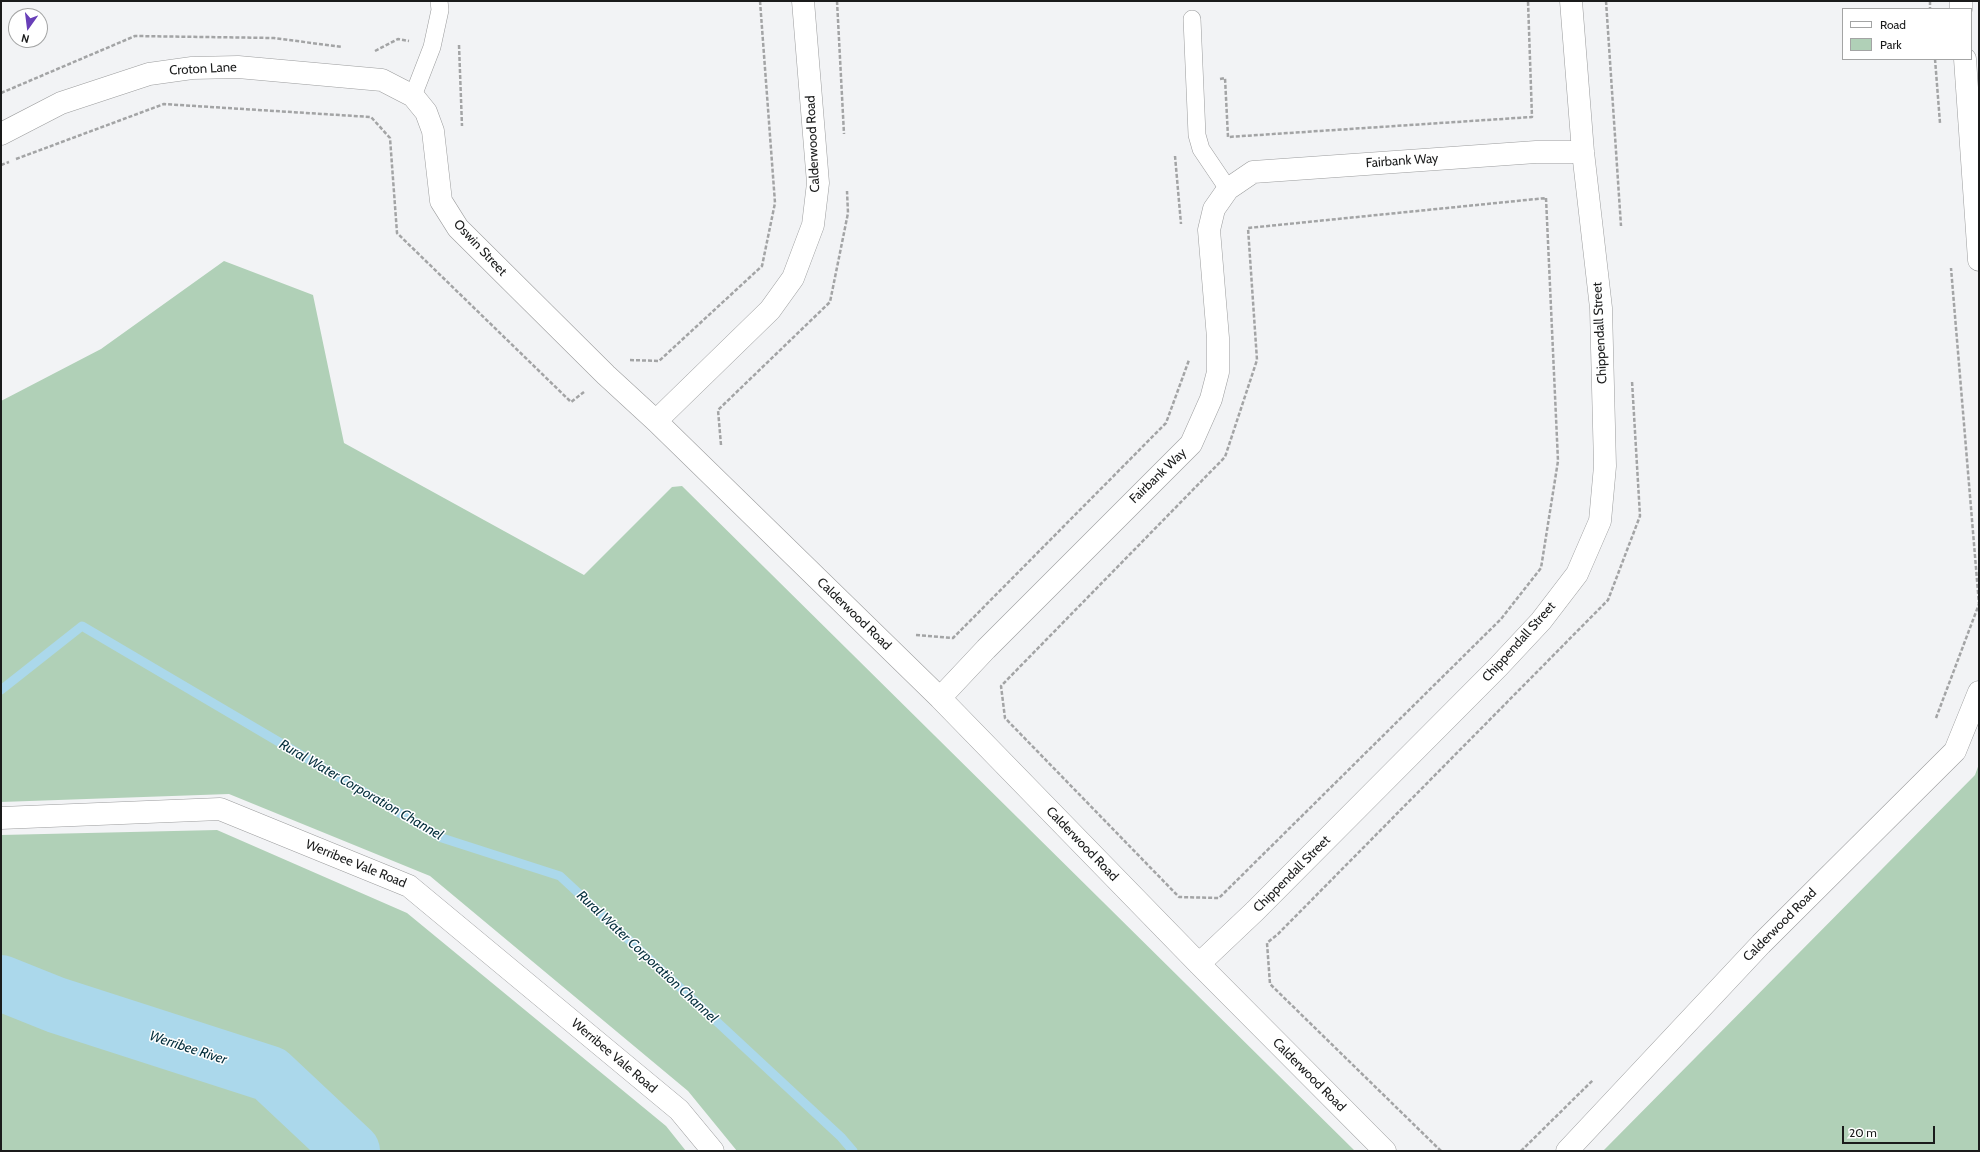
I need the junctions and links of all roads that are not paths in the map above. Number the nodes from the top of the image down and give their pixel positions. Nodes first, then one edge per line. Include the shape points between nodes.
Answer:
1 (439, 1) edge
2 (802, 1) edge
3 (1571, 1) edge
4 (1192, 19) dead end
5 (1965, 60) edge
6 (413, 96) junction
7 (1, 134) edge
8 (1583, 152) junction
9 (1228, 189) junction
10 (1979, 260) edge
11 (656, 421) junction
12 (1979, 692) edge
13 (940, 698) junction
14 (1, 818) edge
15 (1199, 964) junction
16 (713, 1151) edge
17 (1385, 1151) edge
18 (1567, 1151) edge

1 - 6 lane via 440,10 432,47
2 - 11 street, Calderwood Road via 818,183 813,225 792,278 770,310
3 - 8 street, Chippendall Street
4 - 9 lane via 1197,135 1201,150
5 - 10 street
6 - 7 street, Croton Lane via 382,80 238,67 192,68 149,74 61,103
6 - 11 street, Oswin Street via 426,112 433,131 441,201 458,228
8 - 9 street, Fairbank Way via 1536,152 1253,172
8 - 15 street, Chippendall Street via 1601,308 1605,466 1600,521 1577,574 1541,621 1498,667
9 - 13 street, Fairbank Way via 1214,209 1209,230 1218,338 1218,372 1211,399 1191,444
11 - 13 street, Calderwood Road
12 - 18 street, Calderwood Road via 1955,751 1761,944
13 - 15 street, Calderwood Road
14 - 16 street, Werribee Vale Road via 220,809 409,886 679,1110
15 - 17 street, Calderwood Road

